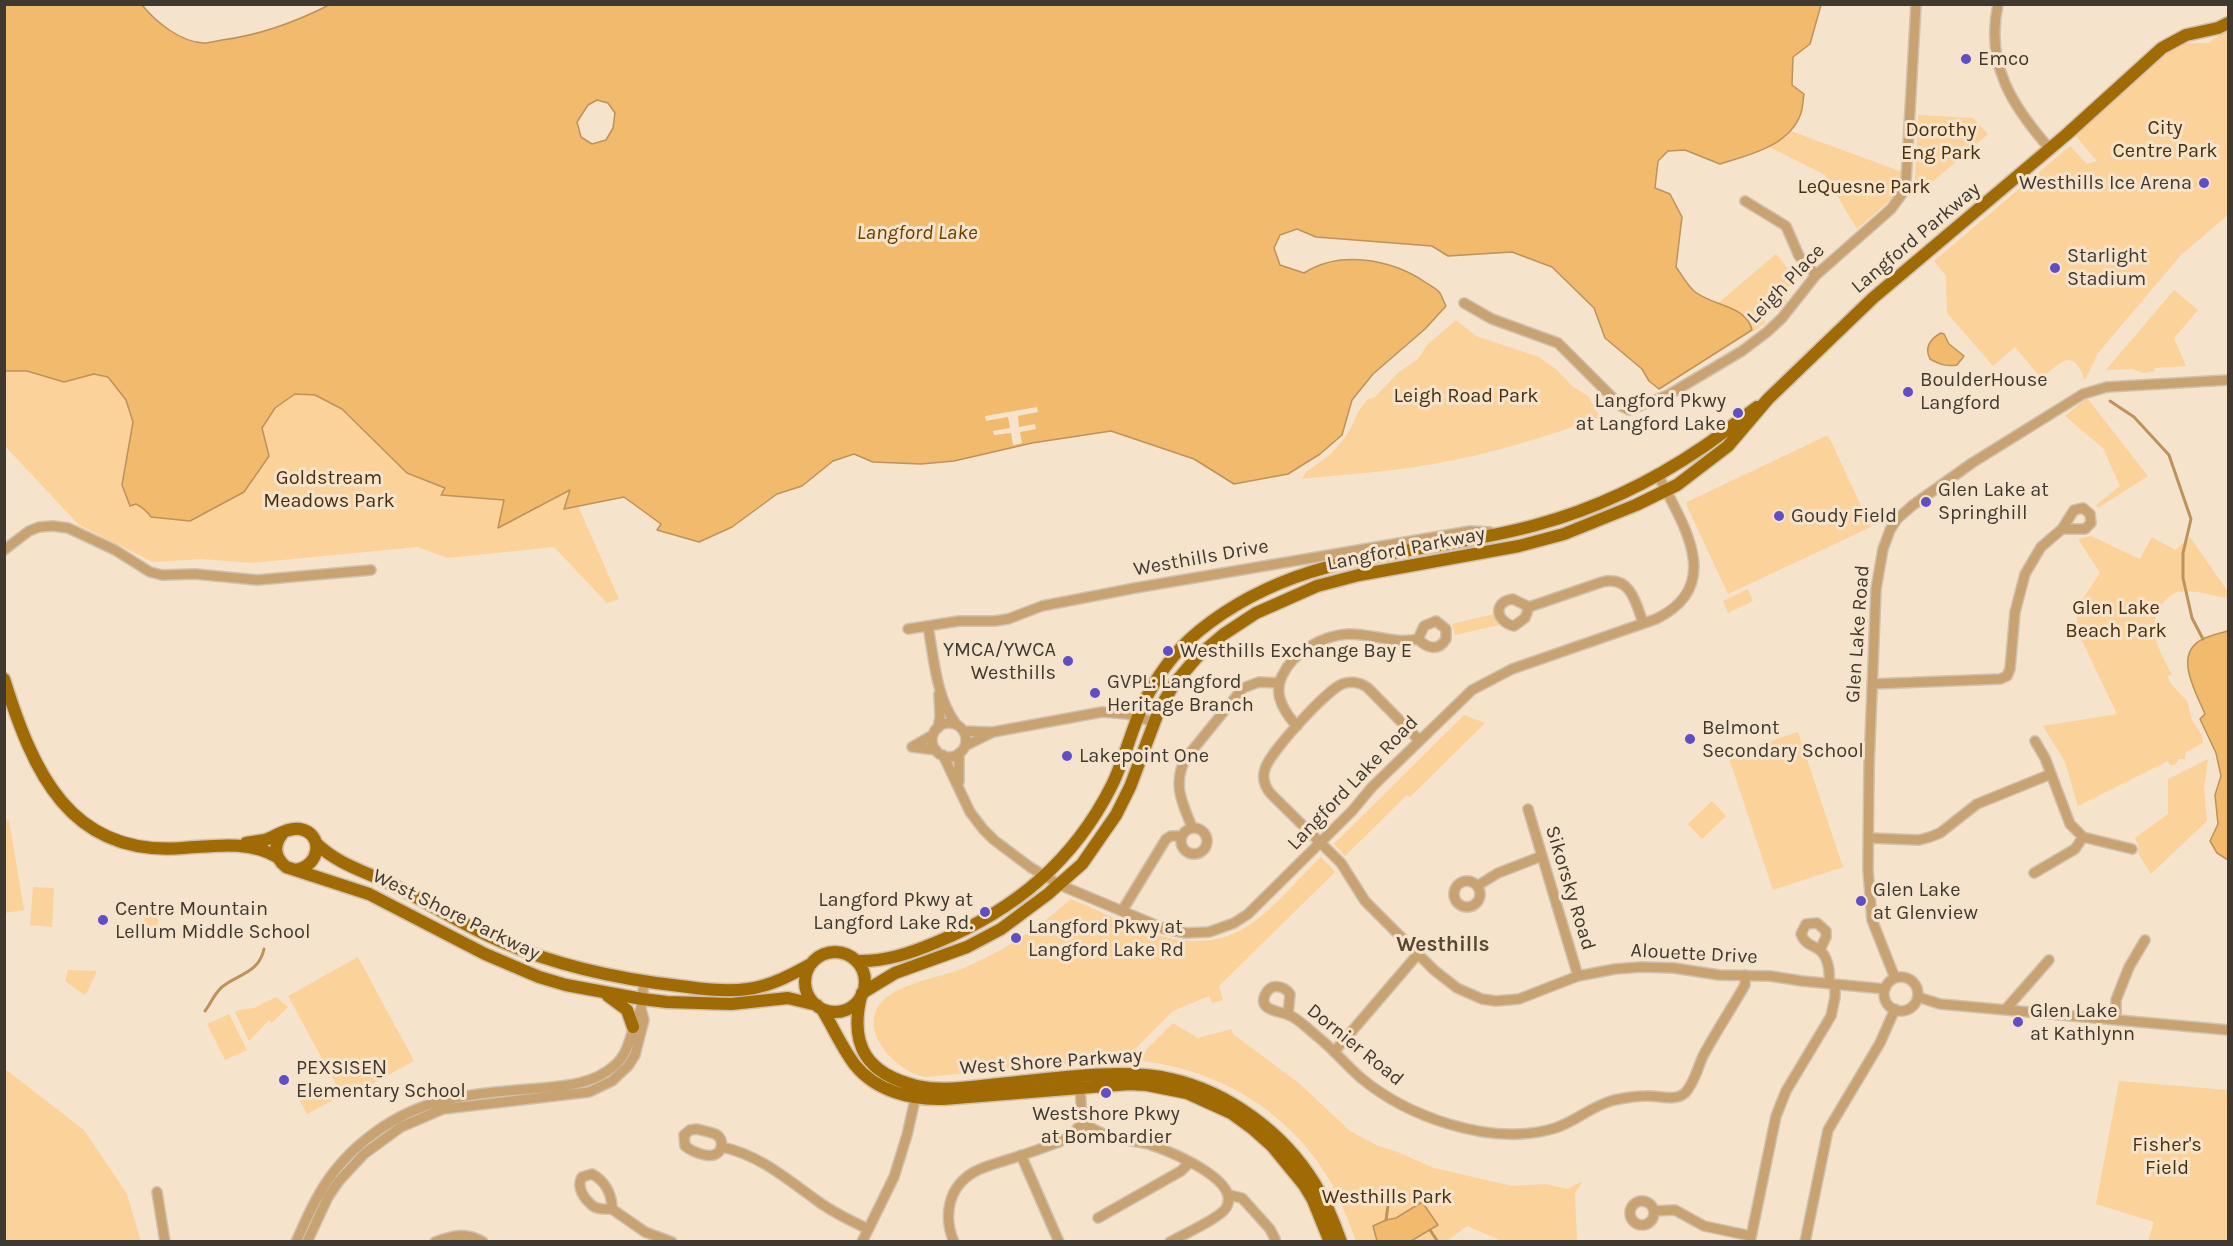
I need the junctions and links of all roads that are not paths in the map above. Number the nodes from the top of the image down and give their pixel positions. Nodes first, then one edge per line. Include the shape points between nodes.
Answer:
1 (1916, 4) edge
2 (1998, 4) edge
3 (2229, 13) edge
4 (2229, 23) edge
5 (2209, 29) junction
6 (2050, 149) junction
7 (1745, 201) dead end
8 (1816, 275) junction
9 (1464, 303) dead end
10 (2229, 380) edge
11 (1768, 399) junction
12 (1658, 475) junction
13 (1666, 491) junction
14 (2062, 529) dead end
15 (1502, 533) junction
16 (4, 550) edge
17 (371, 570) dead end
18 (1529, 607) dead end
19 (1643, 623) junction
20 (928, 626) junction
21 (908, 629) dead end
22 (1418, 639) dead end
23 (4, 679) edge
24 (1279, 683) junction
25 (1872, 684) junction
26 (939, 689) junction
27 (6, 694) edge
28 (1138, 717) junction
29 (1154, 722) junction
30 (1296, 726) junction
31 (960, 728) junction
32 (935, 731) junction
33 (993, 732) junction
34 (1419, 740) junction
35 (2035, 741) dead end
36 (962, 749) junction
37 (940, 753) junction
38 (2052, 774) junction
39 (959, 784) junction
40 (1528, 809) dead end
41 (1192, 827) junction
42 (283, 833) junction
43 (1181, 836) junction
44 (2083, 837) junction
45 (1869, 838) junction
46 (316, 843) junction
47 (1320, 843) junction
48 (236, 846) junction
49 (2132, 849) dead end
50 (1542, 856) junction
51 (277, 857) junction
52 (293, 870) junction
53 (2034, 873) dead end
54 (1045, 876) junction
55 (1060, 885) junction
56 (1477, 886) dead end
57 (1122, 911) junction
58 (2145, 940) dead end
59 (1820, 950) dead end
60 (1418, 954) junction
61 (2049, 960) dead end
62 (856, 961) junction
63 (811, 964) junction
64 (1745, 975) junction
65 (1578, 976) junction
66 (1895, 978) junction
67 (644, 982) junction
68 (1832, 985) junction
69 (1885, 989) junction
70 (602, 993) junction
71 (862, 995) junction
72 (1918, 997) junction
73 (641, 1004) junction
74 (820, 1007) junction
75 (1895, 1009) junction
76 (2005, 1010) junction
77 (1288, 1015) dead end
78 (2116, 1019) junction
79 (633, 1027) junction
80 (2229, 1030) edge
81 (1334, 1052) junction
82 (1080, 1082) junction
83 (917, 1092) junction
84 (1082, 1122) junction
85 (722, 1147) dead end
86 (1021, 1155) junction
87 (1190, 1162) junction
88 (158, 1192) dead end
89 (1229, 1195) junction
90 (612, 1209) dead end
91 (1654, 1211) dead end
92 (1098, 1218) dead end
93 (868, 1229) junction
94 (1275, 1239) dead end
95 (1750, 1239) edge
96 (165, 1242) edge
97 (297, 1242) edge
98 (307, 1242) edge
99 (435, 1242) edge
100 (483, 1242) edge
101 (672, 1242) edge
102 (862, 1242) edge
103 (954, 1242) edge
104 (1059, 1242) edge
105 (1170, 1242) edge
106 (1330, 1242) edge
107 (1341, 1242) edge
108 (1805, 1242) edge

1 - 8 street, Leigh Place via 1905,188 1881,220
2 - 6 street via 1994,32 1998,68 2024,120
3 - 5 main road, Langford Parkway
4 - 5 main road, Langford Parkway
5 - 6 main road, Langford Parkway via 2186,35 2162,48
6 - 11 main road, Langford Parkway via 1873,298
7 - 8 street via 1786,226 1799,256
8 - 9 street, Leigh Place via 1782,318 1755,342 1668,394 1629,410 1558,343 1492,319
10 - 25 street, Glen Lake Road via 2091,391 1972,463 1913,505 1893,524 1883,549 1876,589
11 - 12 main road, Langford Parkway
11 - 13 main road, Langford Parkway via 1728,446
12 - 13 street, Langford Lake Road
12 - 15 main road, Langford Parkway via 1572,514
13 - 19 street, Langford Lake Road via 1692,546 1694,572 1688,591 1674,608
13 - 29 main road, Langford Parkway via 1564,534 1511,548 1359,575 1290,596 1256,613 1198,656 1174,684
14 - 25 street via 2041,547 2025,574 2015,612 2007,676
15 - 20 street, Westhills Drive via 1470,531 1135,588 1042,606 1008,619
15 - 28 main road, Langford Parkway via 1344,561 1279,582 1209,624 1176,654
16 - 17 street via 29,531 53,526 68,528 162,575 257,580
18 - 19 street via 1612,581 1631,591
19 - 34 street, Langford Lake Road via 1498,675 1472,690
20 - 21 street, Westhills Drive
20 - 26 street
22 - 24 street via 1391,641 1349,634 1330,638 1310,646 1294,659
23 - 27 main road
24 - 30 street via 1281,704
24 - 41 street via 1259,682 1243,688 1186,758 1180,771 1179,791
25 - 45 street, Glen Lake Road
26 - 31 street via 950,717
26 - 32 street via 940,717
27 - 48 main road via 50,787 68,809 96,832 148,848
28 - 29 street
28 - 33 street via 1102,712
28 - 54 main road, Langford Parkway via 1113,783 1098,810 1077,841
29 - 55 main road, Langford Parkway via 1116,815 1082,864
30 - 34 street via 1334,688 1355,682 1368,688
30 - 47 street, Alouette Drive via 1267,762 1264,781 1271,794
31 - 32 street via 946,723
31 - 33 street
31 - 36 street
32 - 37 street via 933,743
32 - 37 street via 912,747
33 - 36 street
34 - 47 street, Langford Lake Road
35 - 38 street
36 - 37 street via 951,756
36 - 39 street, Langford Lake Road
37 - 39 street, Langford Lake Road
38 - 44 street via 2070,824
38 - 45 street via 1977,804 1930,837
39 - 54 street, Langford Lake Road via 970,812 994,840
40 - 50 street, Sikorsky Road
41 - 43 street
41 - 43 street via 1202,829 1207,838 1205,849 1190,854 1180,842
42 - 46 main road via 306,831
42 - 48 main road
42 - 51 main road via 275,847
43 - 57 street via 1166,839
44 - 49 street
44 - 53 street via 2074,849
45 - 66 street, Glen Lake Road via 1872,920
46 - 52 main road via 314,859 302,869
46 - 67 main road, West Shore Parkway via 339,861 516,948 563,964
47 - 57 street, Langford Lake Road via 1248,914 1222,929 1196,934 1175,932
47 - 60 street, Alouette Drive via 1347,870 1365,901
48 - 51 main road via 264,850
50 - 56 street via 1497,873
50 - 65 street, Sikorsky Road
51 - 52 main road
52 - 70 main road, West Shore Parkway via 369,894 510,965
54 - 55 street, Langford Lake Road
54 - 62 main road, Langford Parkway via 1006,907 961,933 893,958
55 - 57 street, Langford Lake Road
55 - 71 main road, Langford Parkway via 984,938 895,973
58 - 78 street via 2116,1000
59 - 68 street via 1829,966
60 - 65 street, Alouette Drive via 1457,988 1496,1001 1519,999
60 - 81 street
61 - 76 street
62 - 63 main road via 834,952
62 - 71 main road via 864,976
63 - 67 main road, West Shore Parkway via 775,982 747,989
63 - 74 main road via 806,990
64 - 65 street, Alouette Drive via 1641,967
64 - 68 street, Alouette Drive
64 - 81 street, Dornier Road via 1745,985 1684,1094 1616,1100 1545,1131 1489,1132 1429,1117 1373,1087
66 - 69 street
66 - 72 street via 1913,982
67 - 73 street
68 - 69 street, Alouette Drive
68 - 95 street via 1835,997 1831,1016 1786,1091 1776,1116
69 - 75 street via 1885,1000
70 - 73 main road, West Shore Parkway
70 - 79 main road via 627,1010
71 - 74 main road via 848,1008 831,1011
71 - 83 main road, West Shore Parkway via 856,1027 865,1055 875,1066
72 - 75 street via 1911,1008
72 - 76 street via 1940,1004
73 - 74 main road, West Shore Parkway via 731,1004 788,998
73 - 79 street
73 - 98 street via 644,1020 635,1055 612,1081 589,1092 443,1109 401,1127 364,1154 339,1181
74 - 83 main road, West Shore Parkway via 866,1075 878,1084
75 - 108 street via 1880,1043 1828,1130
76 - 78 street
77 - 81 street, Dornier Road
78 - 80 street
79 - 97 street via 626,1051 617,1064 591,1080 448,1099 385,1126 336,1169 318,1195
82 - 83 main road, West Shore Parkway via 943,1099
82 - 84 street
82 - 106 main road, West Shore Parkway via 1129,1084 1187,1093 1231,1113 1253,1129 1294,1171 1313,1200
82 - 107 main road, West Shore Parkway via 1132,1074 1160,1076 1231,1103 1267,1128 1299,1161 1323,1197
83 - 93 street via 894,1177
84 - 86 street via 1066,1139
84 - 87 street via 1103,1134 1146,1143
85 - 93 street via 771,1167 820,1203
86 - 103 street via 979,1169 959,1184 947,1214
86 - 104 street
87 - 89 street via 1218,1181
87 - 92 street via 1181,1172
88 - 96 street
89 - 94 street via 1242,1198
89 - 105 street via 1223,1211
90 - 101 street via 645,1232
91 - 95 street via 1675,1210 1704,1226
93 - 102 street
99 - 100 street via 462,1234

